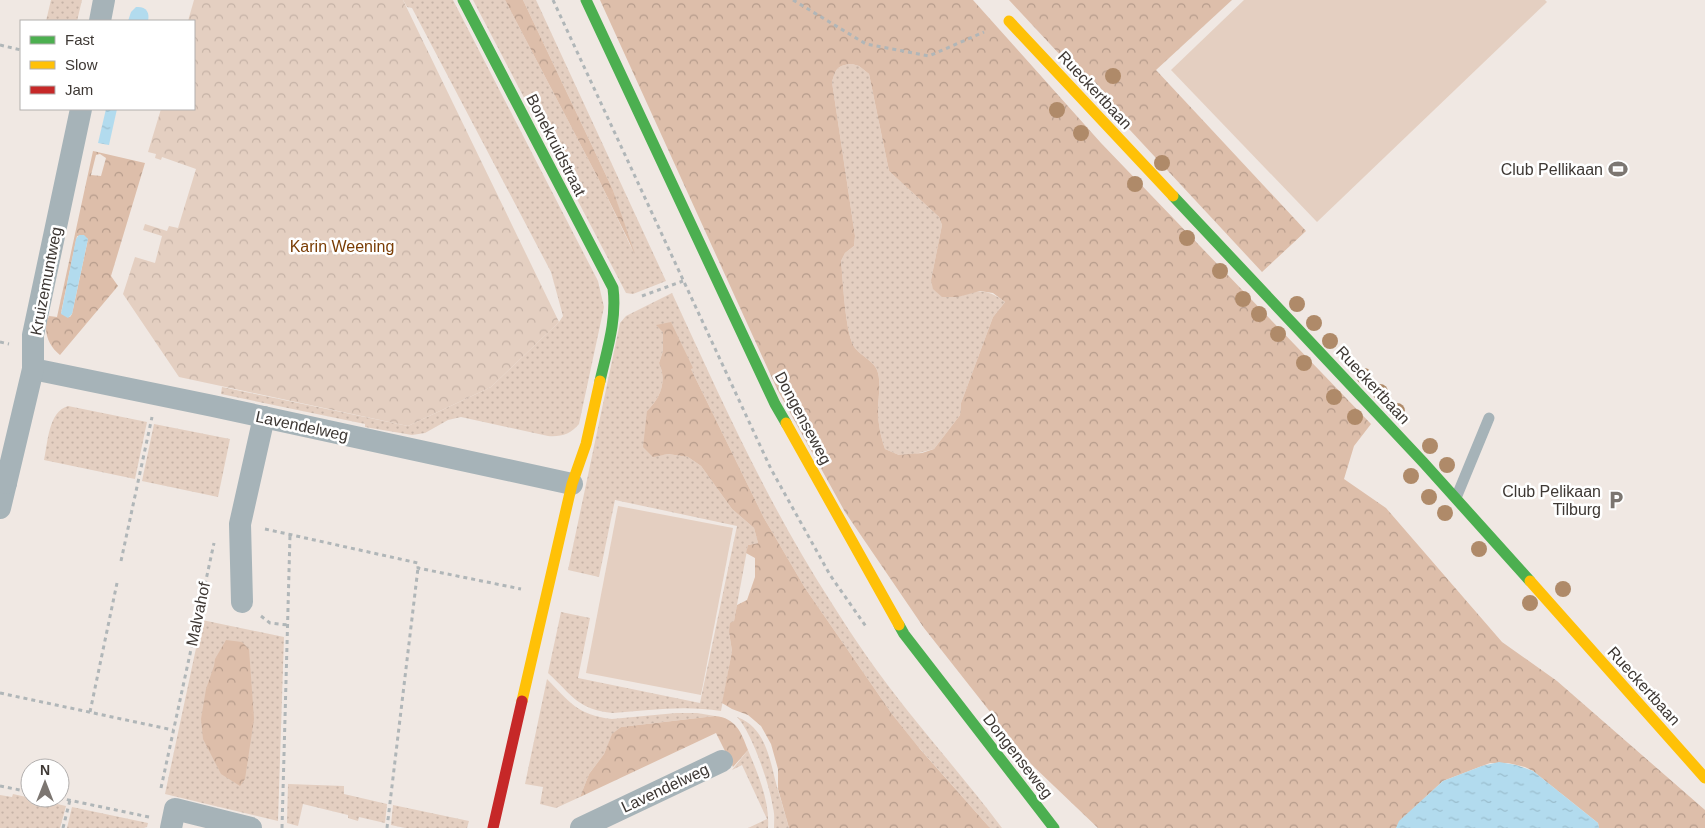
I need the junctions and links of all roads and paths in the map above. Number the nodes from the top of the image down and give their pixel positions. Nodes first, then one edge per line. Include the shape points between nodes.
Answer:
1 (104, 0) edge
2 (463, 0) edge
3 (586, 0) edge
4 (794, 0) edge
5 (100, 20) edge
6 (1009, 21) joint
7 (0, 45) edge
8 (20, 50) edge
9 (81, 110) edge
10 (683, 281) dead end
11 (615, 306) junction
12 (33, 370) junction
13 (156, 395) junction
14 (264, 417) junction
15 (1489, 418) dead end
16 (3, 483) edge
17 (572, 484) junction
18 (1456, 498) junction
19 (0, 508) edge
20 (240, 524) junction
21 (290, 535) junction
22 (215, 537) dead end
23 (122, 561) dead end
24 (418, 568) junction
25 (117, 583) dead end
26 (546, 595) junction
27 (242, 602) dead end
28 (0, 693) edge
29 (90, 712) junction
30 (173, 730) junction
31 (722, 761) dead end
32 (1705, 778) edge
33 (0, 786) edge
34 (20, 790) edge
35 (160, 792) dead end
36 (70, 800) edge
37 (68, 808) edge
38 (1046, 818) junction
39 (171, 825) edge
40 (63, 828) edge
41 (251, 828) edge
42 (282, 828) edge
43 (387, 828) edge
44 (494, 828) edge
45 (581, 828) edge
46 (1054, 828) edge
47 (1063, 828) edge

1 - 5 street
2 - 11 street, Bonekruidstraat via 613,288
3 - 38 street, Dongenseweg via 774,404 904,634
4 - 6 path via 866,44 929,56
6 - 18 street, Rueckertbaan
7 - 8 path
9 - 12 street, Kruizemuntweg via 34,335
10 - 11 path
11 - 17 street via 586,444
12 - 13 street, Lavendelweg
12 - 16 street, Kruizemuntweg
13 - 14 street, Lavendelweg
13 - 23 path
14 - 17 street, Lavendelweg
14 - 20 street
15 - 18 lane
16 - 19 street, Kruizemuntweg
17 - 26 street
18 - 32 street, Rueckertbaan
20 - 21 path
20 - 27 street
21 - 24 path via 418,564
21 - 42 path
22 - 30 path, Malvahof
24 - 26 path
24 - 43 path
25 - 29 path
26 - 44 street
28 - 29 path
29 - 30 path
30 - 35 path, Malvahof
31 - 45 street, Lavendelweg
33 - 34 path
36 - 39 path
37 - 40 path
38 - 46 street, Dongenseweg
38 - 47 street, Dongenseweg
39 - 41 street via 175,809

